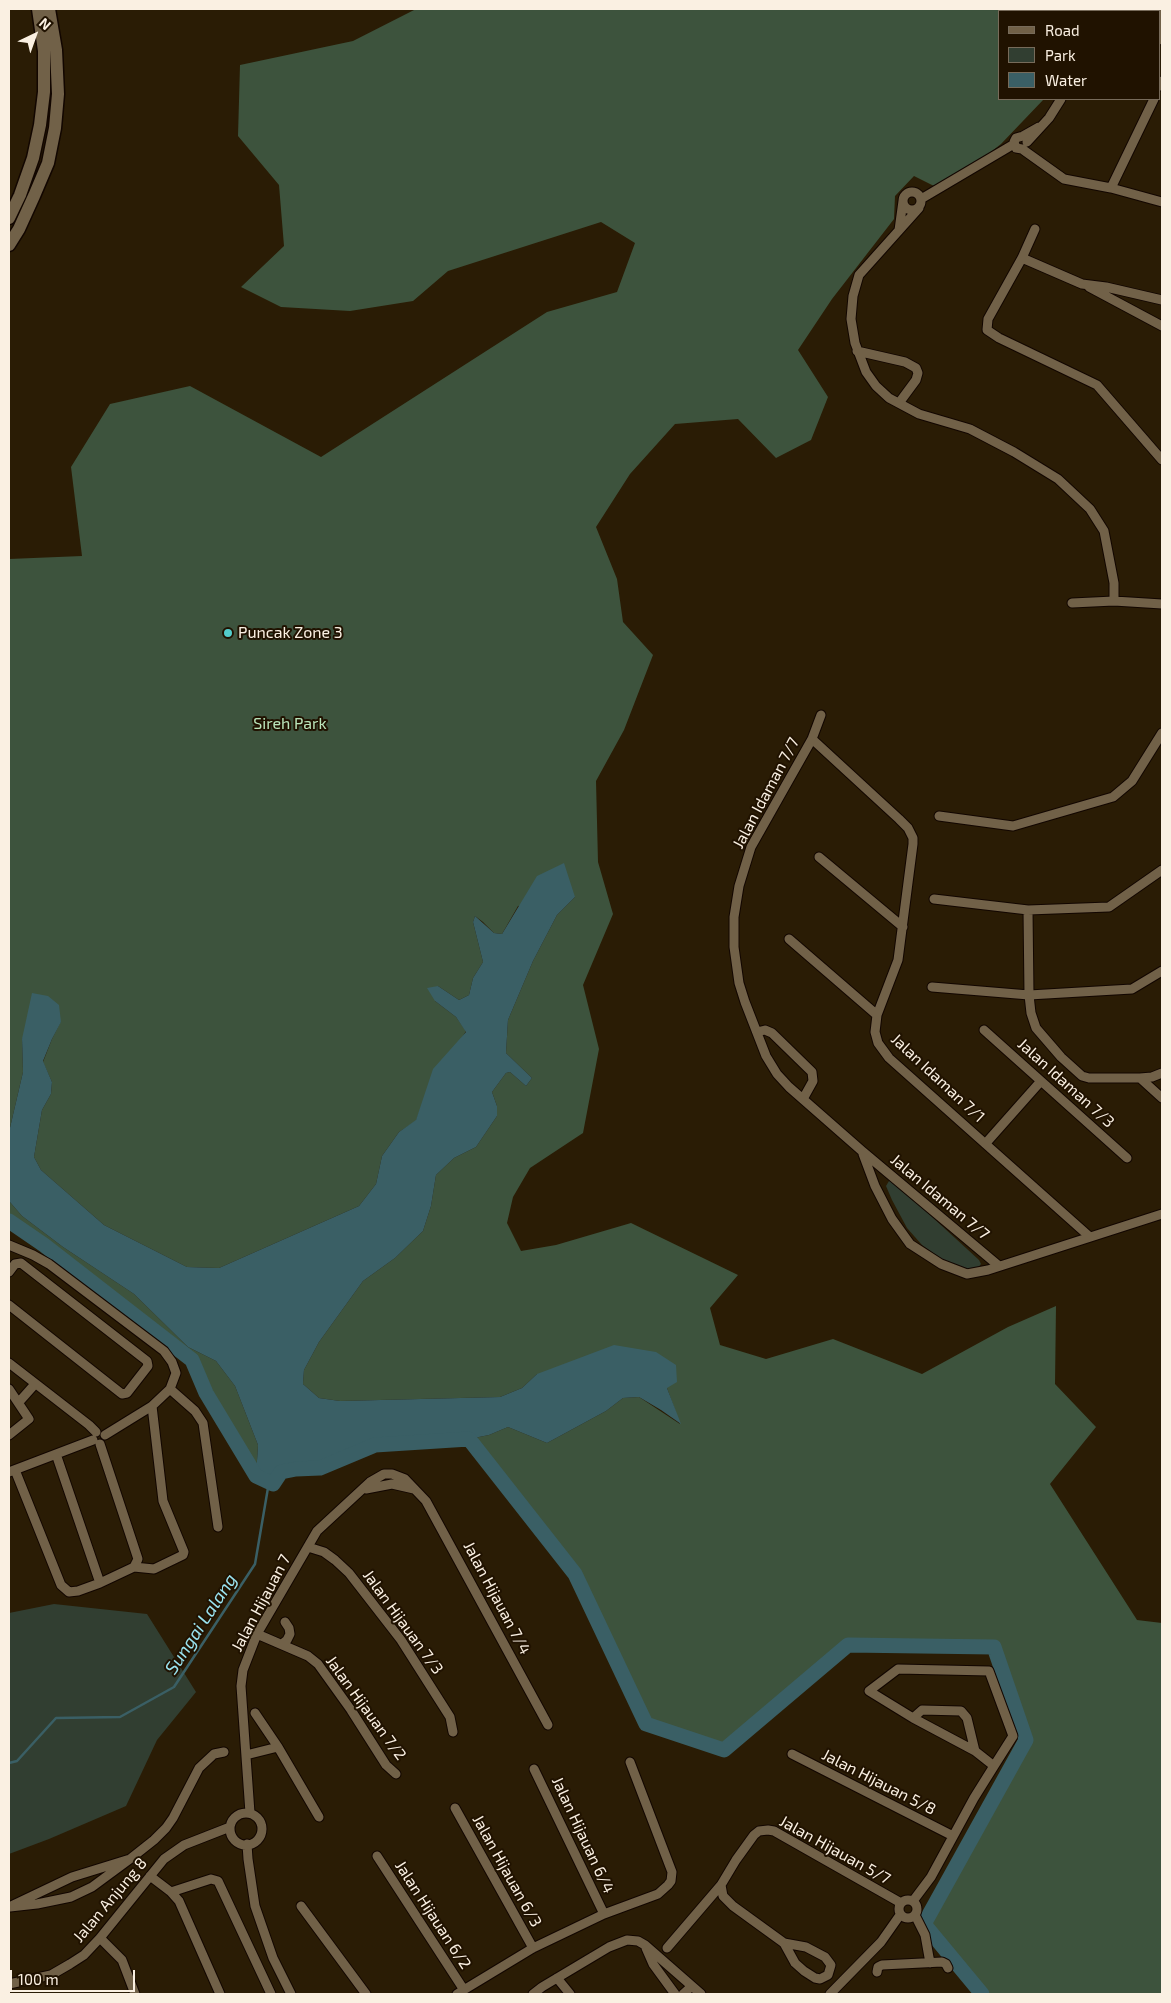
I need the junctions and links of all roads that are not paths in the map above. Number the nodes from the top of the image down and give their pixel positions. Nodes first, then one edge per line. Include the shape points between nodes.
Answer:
1 (38, 9) edge
2 (50, 9) edge
3 (1161, 9) edge
4 (1162, 40) edge
5 (1060, 100) edge
6 (1154, 100) edge
7 (1022, 143) junction
8 (1111, 188) junction
9 (903, 200) junction
10 (1162, 202) edge
11 (920, 203) junction
12 (9, 218) edge
13 (1035, 229) dead end
14 (898, 231) junction
15 (9, 245) edge
16 (1022, 258) junction
17 (1082, 284) junction
18 (1162, 300) edge
19 (1162, 324) edge
20 (857, 351) junction
21 (898, 403) junction
22 (1162, 460) edge
23 (1114, 601) junction
24 (1072, 603) dead end
25 (1162, 604) edge
26 (820, 715) dead end
27 (1162, 733) edge
28 (812, 739) junction
29 (939, 816) dead end
30 (819, 857) dead end
31 (1162, 870) edge
32 (934, 899) dead end
33 (1028, 910) junction
34 (903, 927) junction
35 (789, 939) dead end
36 (1162, 972) edge
37 (932, 987) dead end
38 (1029, 995) junction
39 (876, 1015) junction
40 (984, 1030) dead end
41 (757, 1032) junction
42 (1162, 1072) edge
43 (1140, 1078) junction
44 (1041, 1081) junction
45 (1162, 1098) edge
46 (802, 1099) junction
47 (986, 1142) junction
48 (862, 1151) junction
49 (1128, 1158) dead end
50 (890, 1175) junction
51 (875, 1186) junction
52 (1162, 1214) edge
53 (1090, 1238) junction
54 (9, 1244) edge
55 (999, 1266) junction
56 (57, 1270) junction
57 (9, 1272) edge
58 (46, 1282) junction
59 (9, 1305) edge
60 (137, 1330) junction
61 (126, 1344) junction
62 (9, 1364) edge
63 (35, 1384) junction
64 (9, 1389) edge
65 (170, 1389) junction
66 (18, 1402) junction
67 (152, 1406) junction
68 (9, 1435) edge
69 (96, 1439) junction
70 (56, 1454) junction
71 (12, 1471) edge
72 (411, 1487) joint
73 (218, 1528) dead end
74 (308, 1547) junction
75 (134, 1567) junction
76 (100, 1583) junction
77 (285, 1622) dead end
78 (257, 1634) junction
79 (282, 1644) junction
80 (256, 1713) dead end
81 (913, 1718) junction
82 (548, 1725) dead end
83 (453, 1732) dead end
84 (278, 1747) junction
85 (975, 1751) junction
86 (224, 1752) dead end
87 (792, 1754) dead end
88 (246, 1756) junction
89 (630, 1762) dead end
90 (994, 1766) junction
91 (534, 1769) dead end
92 (396, 1774) dead end
93 (455, 1808) dead end
94 (250, 1813) junction
95 (319, 1816) dead end
96 (230, 1827) junction
97 (953, 1836) junction
98 (247, 1844) junction
99 (377, 1856) dead end
100 (130, 1859) junction
101 (150, 1876) junction
102 (720, 1885) junction
103 (171, 1892) junction
104 (912, 1901) junction
105 (901, 1903) junction
106 (301, 1906) dead end
107 (9, 1907) edge
108 (604, 1914) junction
109 (900, 1915) junction
110 (915, 1915) junction
111 (100, 1938) junction
112 (784, 1943) junction
113 (645, 1945) junction
114 (533, 1948) junction
115 (667, 1948) dead end
116 (930, 1963) junction
117 (948, 1968) dead end
118 (877, 1972) dead end
119 (557, 1978) junction
120 (9, 1984) edge
121 (692, 1986) junction
122 (460, 1992) edge
123 (134, 1994) edge
124 (220, 1994) edge
125 (271, 1994) edge
126 (291, 1994) edge
127 (366, 1994) edge
128 (533, 1994) edge
129 (570, 1994) edge
130 (675, 1994) edge
131 (683, 1994) edge
132 (701, 1994) edge
133 (830, 1994) edge

1 - 12 street via 44,51 41,116 33,158
2 - 15 street via 58,94 55,128 48,163
3 - 4 street
5 - 7 street via 1049,118
6 - 8 street
7 - 8 street via 1036,160 1064,179
7 - 11 street
8 - 10 street
9 - 11 street via 910,210
9 - 11 street via 905,195 916,192
9 - 14 street
11 - 14 street
13 - 16 street
14 - 20 street via 859,275 851,319
16 - 17 street
16 - 22 street via 988,319 987,330 1097,385
17 - 18 street
17 - 19 street
20 - 21 street via 876,386
20 - 21 street via 916,368 916,380
21 - 23 street via 919,414 970,429 1058,479 1090,509 1104,531 1114,583
23 - 24 street
23 - 25 street
26 - 28 street, Jalan Idaman 7/7
27 - 29 street via 1132,781 1113,798 1013,826
28 - 34 street, Jalan Idaman 7/1 via 899,819 913,838
28 - 41 street, Jalan Idaman 7/7 via 758,834 744,864 739,886 734,917 736,966
30 - 34 street
31 - 33 street via 1109,907
32 - 33 street
33 - 38 street
34 - 39 street, Jalan Idaman 7/1 via 896,969
35 - 39 street
36 - 38 street via 1132,988
37 - 38 street
38 - 43 street via 1036,1028 1082,1076
39 - 47 street, Jalan Idaman 7/1 via 875,1032 881,1049
40 - 44 street, Jalan Idaman 7/3
41 - 46 street, Jalan Idaman 7/7 via 777,1074
41 - 46 street via 772,1032 812,1072 813,1081
42 - 43 street
43 - 45 street
44 - 47 street
44 - 49 street, Jalan Idaman 7/3
46 - 48 street, Jalan Idaman 7/7
47 - 53 street, Jalan Idaman 7/1
48 - 50 street, Jalan Idaman 7/7
48 - 51 street, Jalan Idaman 7/7
50 - 51 street
50 - 55 street, Jalan Idaman 7/7
51 - 55 street, Jalan Idaman 7/7 via 900,1232 910,1244 931,1258 967,1274
52 - 53 street, Jalan Idaman 7/7
53 - 55 street, Jalan Idaman 7/7
54 - 56 street
56 - 58 street
56 - 60 street
57 - 58 street via 20,1263
58 - 61 street
59 - 61 street via 124,1395 148,1366
60 - 61 street
60 - 65 street via 164,1351 172,1362 176,1373
62 - 63 street
63 - 66 street
63 - 69 street via 89,1425
64 - 66 street
65 - 67 street
65 - 73 street via 195,1411 203,1423
66 - 68 street via 29,1418
67 - 69 street
67 - 75 street via 163,1501 184,1552 154,1569
69 - 70 street
69 - 75 street via 138,1560
70 - 71 street
70 - 76 street
71 - 76 street via 61,1585 69,1592
72 - 74 street, Jalan Hijauan 7 via 400,1476 384,1474 376,1477 325,1522
72 - 82 street, Jalan Hijauan 7/4 via 426,1501 437,1519
74 - 78 street, Jalan Hijauan 7
74 - 83 street, Jalan Hijauan 7/3 via 324,1552 354,1580 401,1640 450,1717
75 - 76 street
77 - 79 street via 290,1634
78 - 79 street, Jalan Hijauan 7/2
78 - 88 street, Jalan Hijauan 7 via 243,1670 241,1686
79 - 92 street, Jalan Hijauan 7/2 via 318,1664 386,1765
80 - 84 street
81 - 85 street
81 - 85 street via 922,1710 961,1711 967,1718
81 - 90 street via 869,1691 898,1669 989,1671 1013,1736
84 - 88 street
84 - 95 street
85 - 90 street
86 - 100 street via 214,1754 199,1768 166,1828
87 - 97 street, Jalan Hijauan 5/8
88 - 94 street, Jalan Hijauan 7
89 - 108 street via 672,1872 671,1881 658,1894
90 - 97 street
91 - 108 street, Jalan Hijauan 6/4
93 - 114 street, Jalan Hijauan 6/3
94 - 96 street via 237,1816
94 - 98 street via 260,1821 262,1830 256,1841
96 - 98 street via 235,1840
96 - 101 street, Jalan Anjung 8 via 184,1845 164,1859
97 - 104 street via 931,1877
98 - 126 street via 256,1906 273,1958
99 - 122 street, Jalan Hijauan 6/2
100 - 107 street via 72,1878
100 - 107 street via 92,1887 71,1896
101 - 103 street
101 - 111 street, Jalan Anjung 8
102 - 105 street, Jalan Hijauan 5/7 via 754,1835 768,1830
102 - 112 street via 727,1901
102 - 115 street, Jalan Hijauan 5/7
103 - 124 street via 179,1901
103 - 125 street via 211,1879 218,1881
104 - 105 street
104 - 110 street via 917,1910
105 - 109 street
106 - 127 street
108 - 114 street
109 - 110 street via 909,1918
109 - 133 street via 881,1942
110 - 116 street via 925,1935
111 - 120 street, Jalan Anjung 8 via 84,1955 51,1974
111 - 123 street via 122,1960
112 - 112 street via 806,1947 825,1957 831,1966 828,1975 820,1979 804,1971 795,1963
113 - 119 street via 627,1940
113 - 121 street
113 - 130 street via 653,1964
114 - 122 street
116 - 117 street via 944,1963
116 - 118 street via 882,1965
119 - 128 street
119 - 129 street
121 - 131 street
121 - 132 street

